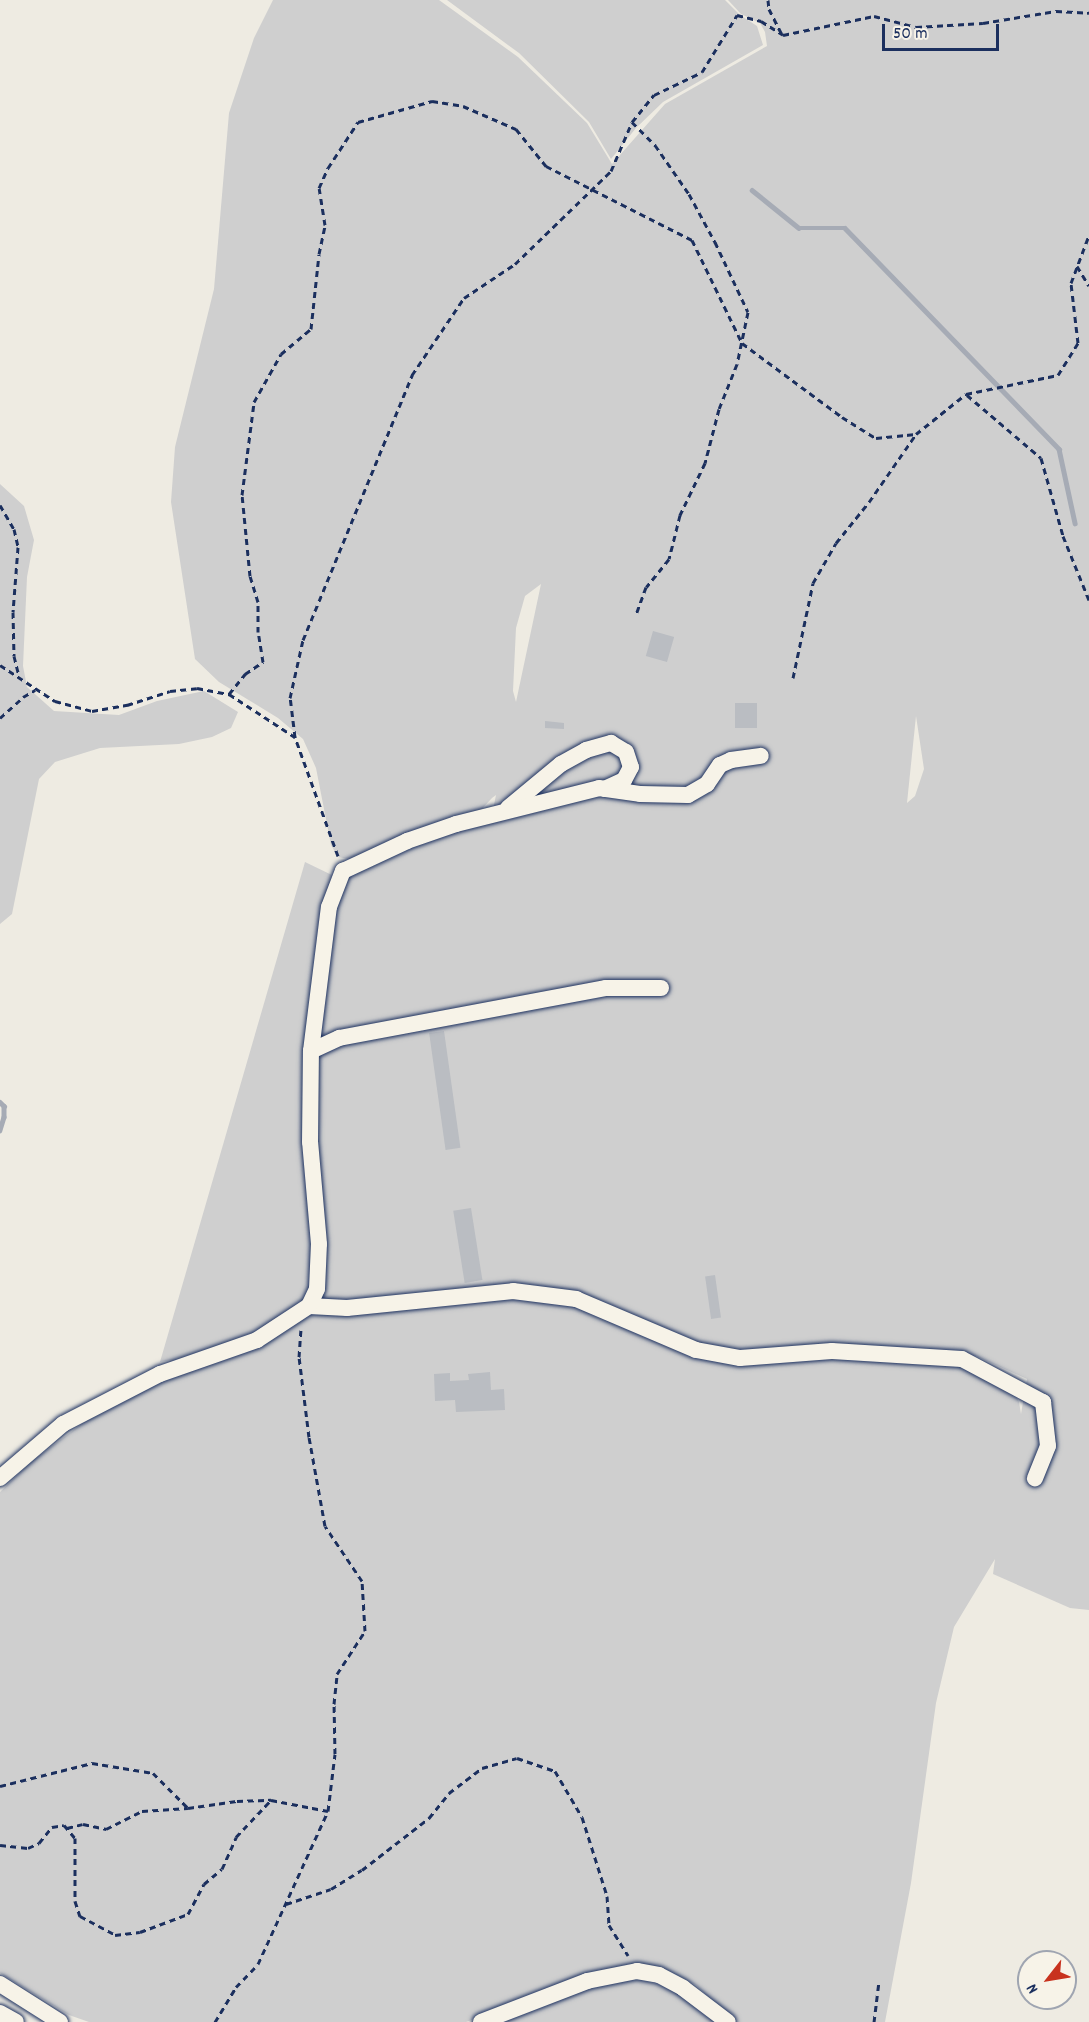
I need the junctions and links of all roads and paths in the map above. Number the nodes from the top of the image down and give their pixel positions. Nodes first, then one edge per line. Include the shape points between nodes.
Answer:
1 (768, 0) edge
2 (1089, 13) edge
3 (783, 35) junction
4 (632, 122) junction
5 (591, 190) junction
6 (1089, 235) edge
7 (1077, 266) junction
8 (1089, 286) edge
9 (742, 343) junction
10 (966, 394) junction
11 (916, 434) junction
12 (0, 505) edge
13 (1089, 600) edge
14 (636, 615) dead end
15 (0, 665) edge
16 (20, 678) junction
17 (794, 678) dead end
18 (35, 690) junction
19 (229, 694) junction
20 (0, 718) edge
21 (296, 737) junction
22 (761, 756) dead end
23 (604, 789) junction
24 (503, 812) junction
25 (343, 871) junction
26 (661, 988) dead end
27 (310, 1052) junction
28 (309, 1306) junction
29 (0, 1478) edge
30 (1035, 1479) dead end
31 (0, 1786) edge
32 (271, 1800) junction
33 (188, 1808) junction
34 (328, 1811) junction
35 (66, 1828) junction
36 (0, 1845) edge
37 (284, 1905) junction
38 (637, 1971) junction
39 (0, 1984) edge
40 (879, 1984) dead end
41 (0, 2013) edge
42 (16, 2022) edge
43 (60, 2022) edge
44 (215, 2022) edge
45 (481, 2022) edge
46 (728, 2022) edge
47 (874, 2022) edge

1 - 3 path
2 - 3 path via 1056,11 983,23 916,27 874,15
3 - 4 path via 761,21 737,15 702,72 654,96
4 - 5 path via 611,171
4 - 9 path via 655,145 689,194 715,242 748,312
5 - 9 path via 692,240
5 - 19 path via 546,166 516,129 463,106 432,101 358,122 327,168 319,188 325,225 311,329 281,354 254,402 242,495 263,662 245,674
5 - 21 path via 515,264 464,298 412,375 303,640 290,698
6 - 7 path
7 - 8 path
7 - 10 path via 1071,283 1078,343 1058,375
9 - 11 path via 876,438
9 - 14 path via 705,463 680,516 669,559 646,587
10 - 11 path
10 - 13 path via 1041,458 1063,536
11 - 17 path via 870,502 836,543 813,583
12 - 16 path via 15,529 18,547 14,656
15 - 16 path
16 - 18 path
18 - 19 path via 55,701 92,711 197,688
18 - 20 path
19 - 21 path
21 - 25 path
22 - 23 street via 720,765 707,784 688,795
23 - 24 street
23 - 24 street via 624,780 632,767 626,752 611,743 586,750 561,764
24 - 25 street via 407,841
25 - 27 street via 329,907
26 - 27 street via 606,988 339,1038
27 - 28 street via 310,1142 319,1244 317,1288
28 - 29 street via 256,1340 160,1374 63,1424
28 - 30 street via 347,1308 513,1291 576,1299 696,1350 740,1358 832,1351 962,1359 1043,1402 1048,1446
28 - 34 path via 301,1325 299,1357 309,1437 325,1526 362,1581 365,1631 337,1674 335,1754
31 - 33 path via 92,1763 153,1773
32 - 33 path
32 - 34 path
32 - 35 path via 236,1837 222,1869 204,1884 188,1914 140,1932 115,1935 80,1916 75,1901 75,1838
33 - 35 path via 142,1811 106,1829 83,1824
34 - 37 path
35 - 36 path via 52,1827 39,1843 28,1848
37 - 38 path via 332,1889 429,1818 449,1793 482,1768 517,1758 555,1771 582,1817 607,1896 609,1924
37 - 44 path via 258,1964 236,1987
38 - 45 street via 587,1982
38 - 46 street via 659,1975 683,1988
39 - 43 street
40 - 47 path
41 - 42 street

